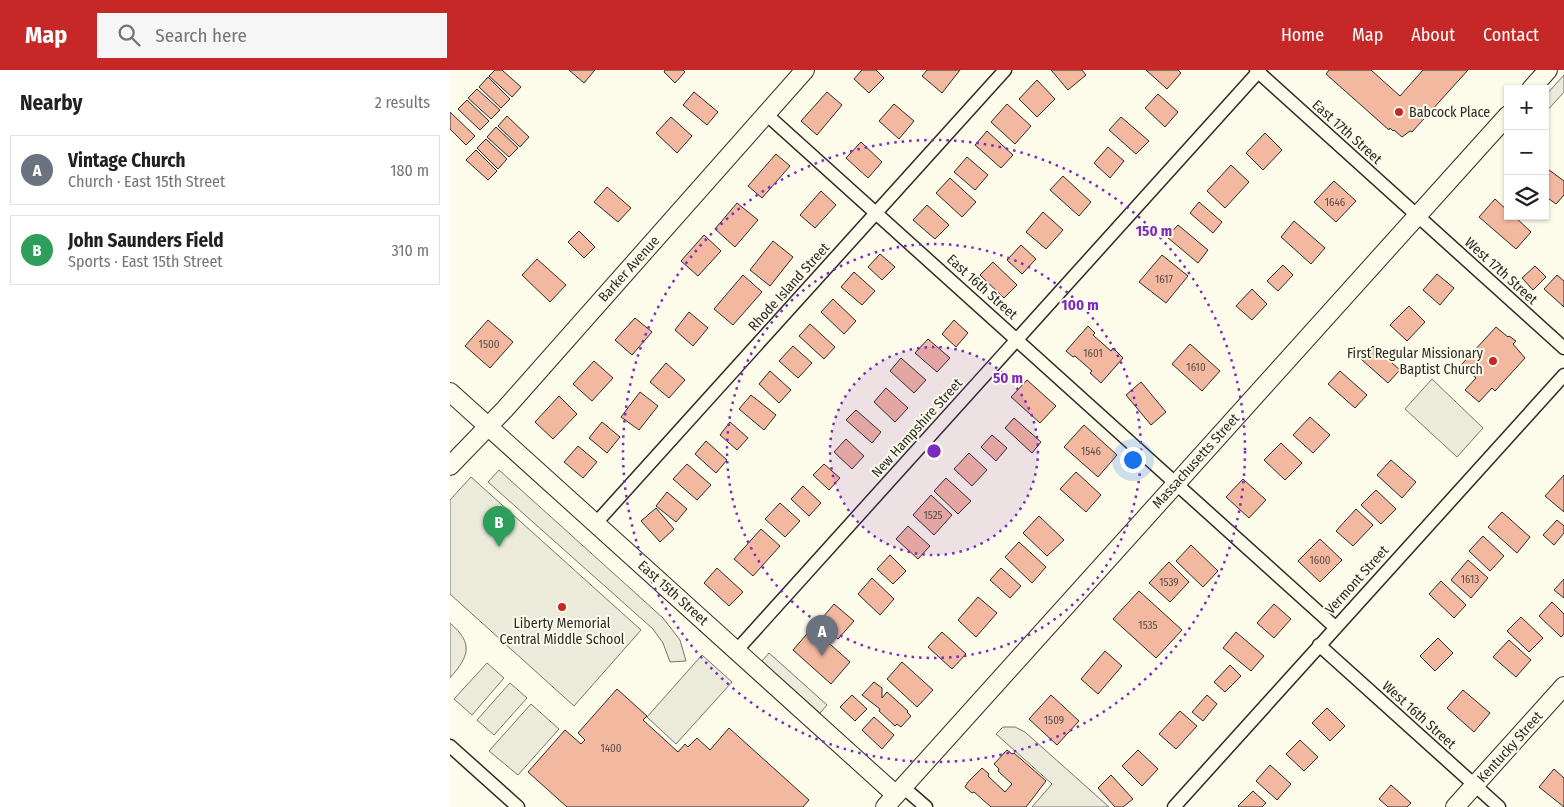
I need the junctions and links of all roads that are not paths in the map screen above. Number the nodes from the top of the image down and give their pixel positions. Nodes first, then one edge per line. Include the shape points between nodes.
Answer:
1 (806, 70) edge
2 (1005, 70) edge
3 (1548, 70) edge
4 (1258, 71) edge
5 (1535, 85) edge
6 (766, 114) junction
7 (1504, 119) edge
8 (876, 213) junction
9 (1418, 216) junction
10 (1017, 340) junction
11 (1564, 348) edge
12 (1564, 375) edge
13 (450, 392) edge
14 (489, 427) junction
15 (450, 466) edge
16 (1176, 484) junction
17 (596, 524) junction
18 (1335, 627) junction
19 (1319, 645) junction
20 (736, 650) junction
21 (1564, 686) edge
22 (450, 746) edge
23 (1475, 785) junction
24 (895, 796) edge
25 (518, 807) edge
26 (926, 807) edge
27 (1174, 807) edge
28 (1455, 807) edge
29 (1500, 807) edge

1 - 6 main road, Barker Avenue
2 - 8 street, Rhode Island Street
3 - 5 main road
4 - 9 street, East 17th Street
4 - 10 street, New Hampshire Street
6 - 8 street, East 16th Street
6 - 14 main road, Barker Avenue
7 - 9 main road, Massachusetts Street
8 - 10 street, East 16th Street
8 - 17 street, Rhode Island Street
9 - 11 street, West 17th Street
9 - 16 main road, Massachusetts Street
10 - 16 street, East 16th Street
10 - 20 street, New Hampshire Street
12 - 18 street, Vermont Street
13 - 14 main road, East 15th Street
14 - 15 main road, Barker Avenue
14 - 17 main road, East 15th Street
16 - 18 street
16 - 24 main road, Massachusetts Street
17 - 20 main road, East 15th Street
18 - 19 street, Vermont Street
19 - 23 street, West 16th Street
19 - 27 street, Vermont Street
20 - 24 main road, East 15th Street
21 - 23 main road, Kentucky Street
22 - 25 street
23 - 28 main road, Kentucky Street
23 - 29 street, West 16th Street
24 - 26 street

